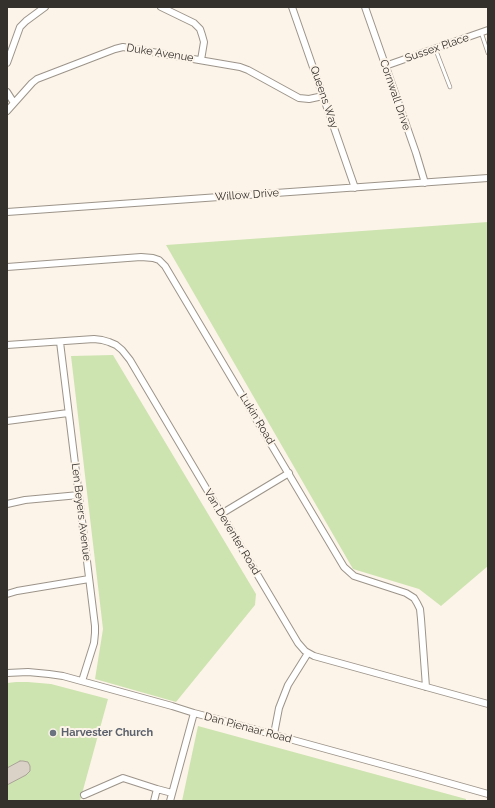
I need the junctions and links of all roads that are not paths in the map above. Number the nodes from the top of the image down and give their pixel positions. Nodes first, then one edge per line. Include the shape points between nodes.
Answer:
1 (45, 7) edge
2 (161, 7) edge
3 (292, 7) edge
4 (365, 7) edge
5 (488, 30) edge
6 (481, 32) junction
7 (435, 48) junction
8 (488, 53) edge
9 (201, 60) junction
10 (7, 63) edge
11 (385, 66) junction
12 (450, 87) dead end
13 (7, 92) edge
14 (323, 96) junction
15 (14, 103) junction
16 (7, 111) edge
17 (488, 178) edge
18 (425, 182) junction
19 (355, 188) junction
20 (7, 212) edge
21 (7, 267) edge
22 (60, 342) junction
23 (7, 345) edge
24 (68, 413) junction
25 (7, 421) edge
26 (289, 473) junction
27 (79, 495) junction
28 (7, 504) edge
29 (221, 514) junction
30 (89, 579) junction
31 (7, 594) edge
32 (308, 654) junction
33 (7, 673) edge
34 (82, 681) junction
35 (426, 687) junction
36 (488, 704) edge
37 (194, 713) junction
38 (274, 734) junction
39 (157, 789) junction
40 (172, 794) junction
41 (488, 794) edge
42 (84, 795) dead end
43 (154, 801) edge
44 (170, 801) edge

1 - 10 street via 20,27
2 - 9 street via 194,23 200,29 204,42
3 - 14 street, Queens Way
4 - 11 street, Cornwall Drive
5 - 6 street, Sussex Place
6 - 7 street, Sussex Place
6 - 8 lane
7 - 11 street, Sussex Place
7 - 12 lane
9 - 14 street, Duke Avenue via 244,68 301,99 309,100
9 - 15 street, Duke Avenue via 121,47 37,79
11 - 18 street, Cornwall Drive
13 - 15 street
14 - 19 street, Queens Way
15 - 16 street, Duke Avenue
17 - 18 street, Willow Drive
18 - 19 street, Willow Drive
19 - 20 street, Willow Drive
21 - 26 street, Lukin Road via 141,257 153,258 163,263
22 - 23 street, Van Deventer Road
22 - 24 street, Len Beyers Avenue
22 - 29 street, Van Deventer Road via 102,340 122,350
24 - 25 street
24 - 27 street, Len Beyers Avenue
26 - 29 street
26 - 35 street, Lukin Road via 346,569 358,578 406,593 416,601 420,609
27 - 28 street
27 - 30 street, Len Beyers Avenue
29 - 32 street, Van Deventer Road via 298,643
30 - 31 street
30 - 34 street, Len Beyers Avenue via 96,631
32 - 35 street
32 - 38 street via 288,685 279,708
33 - 34 street, Dan Pienaar Road via 49,674
34 - 37 street, Dan Pienaar Road
35 - 36 street
37 - 38 street, Dan Pienaar Road
37 - 40 street
38 - 41 street, Dan Pienaar Road
39 - 40 street
39 - 42 street via 123,778
39 - 43 street
40 - 44 street

